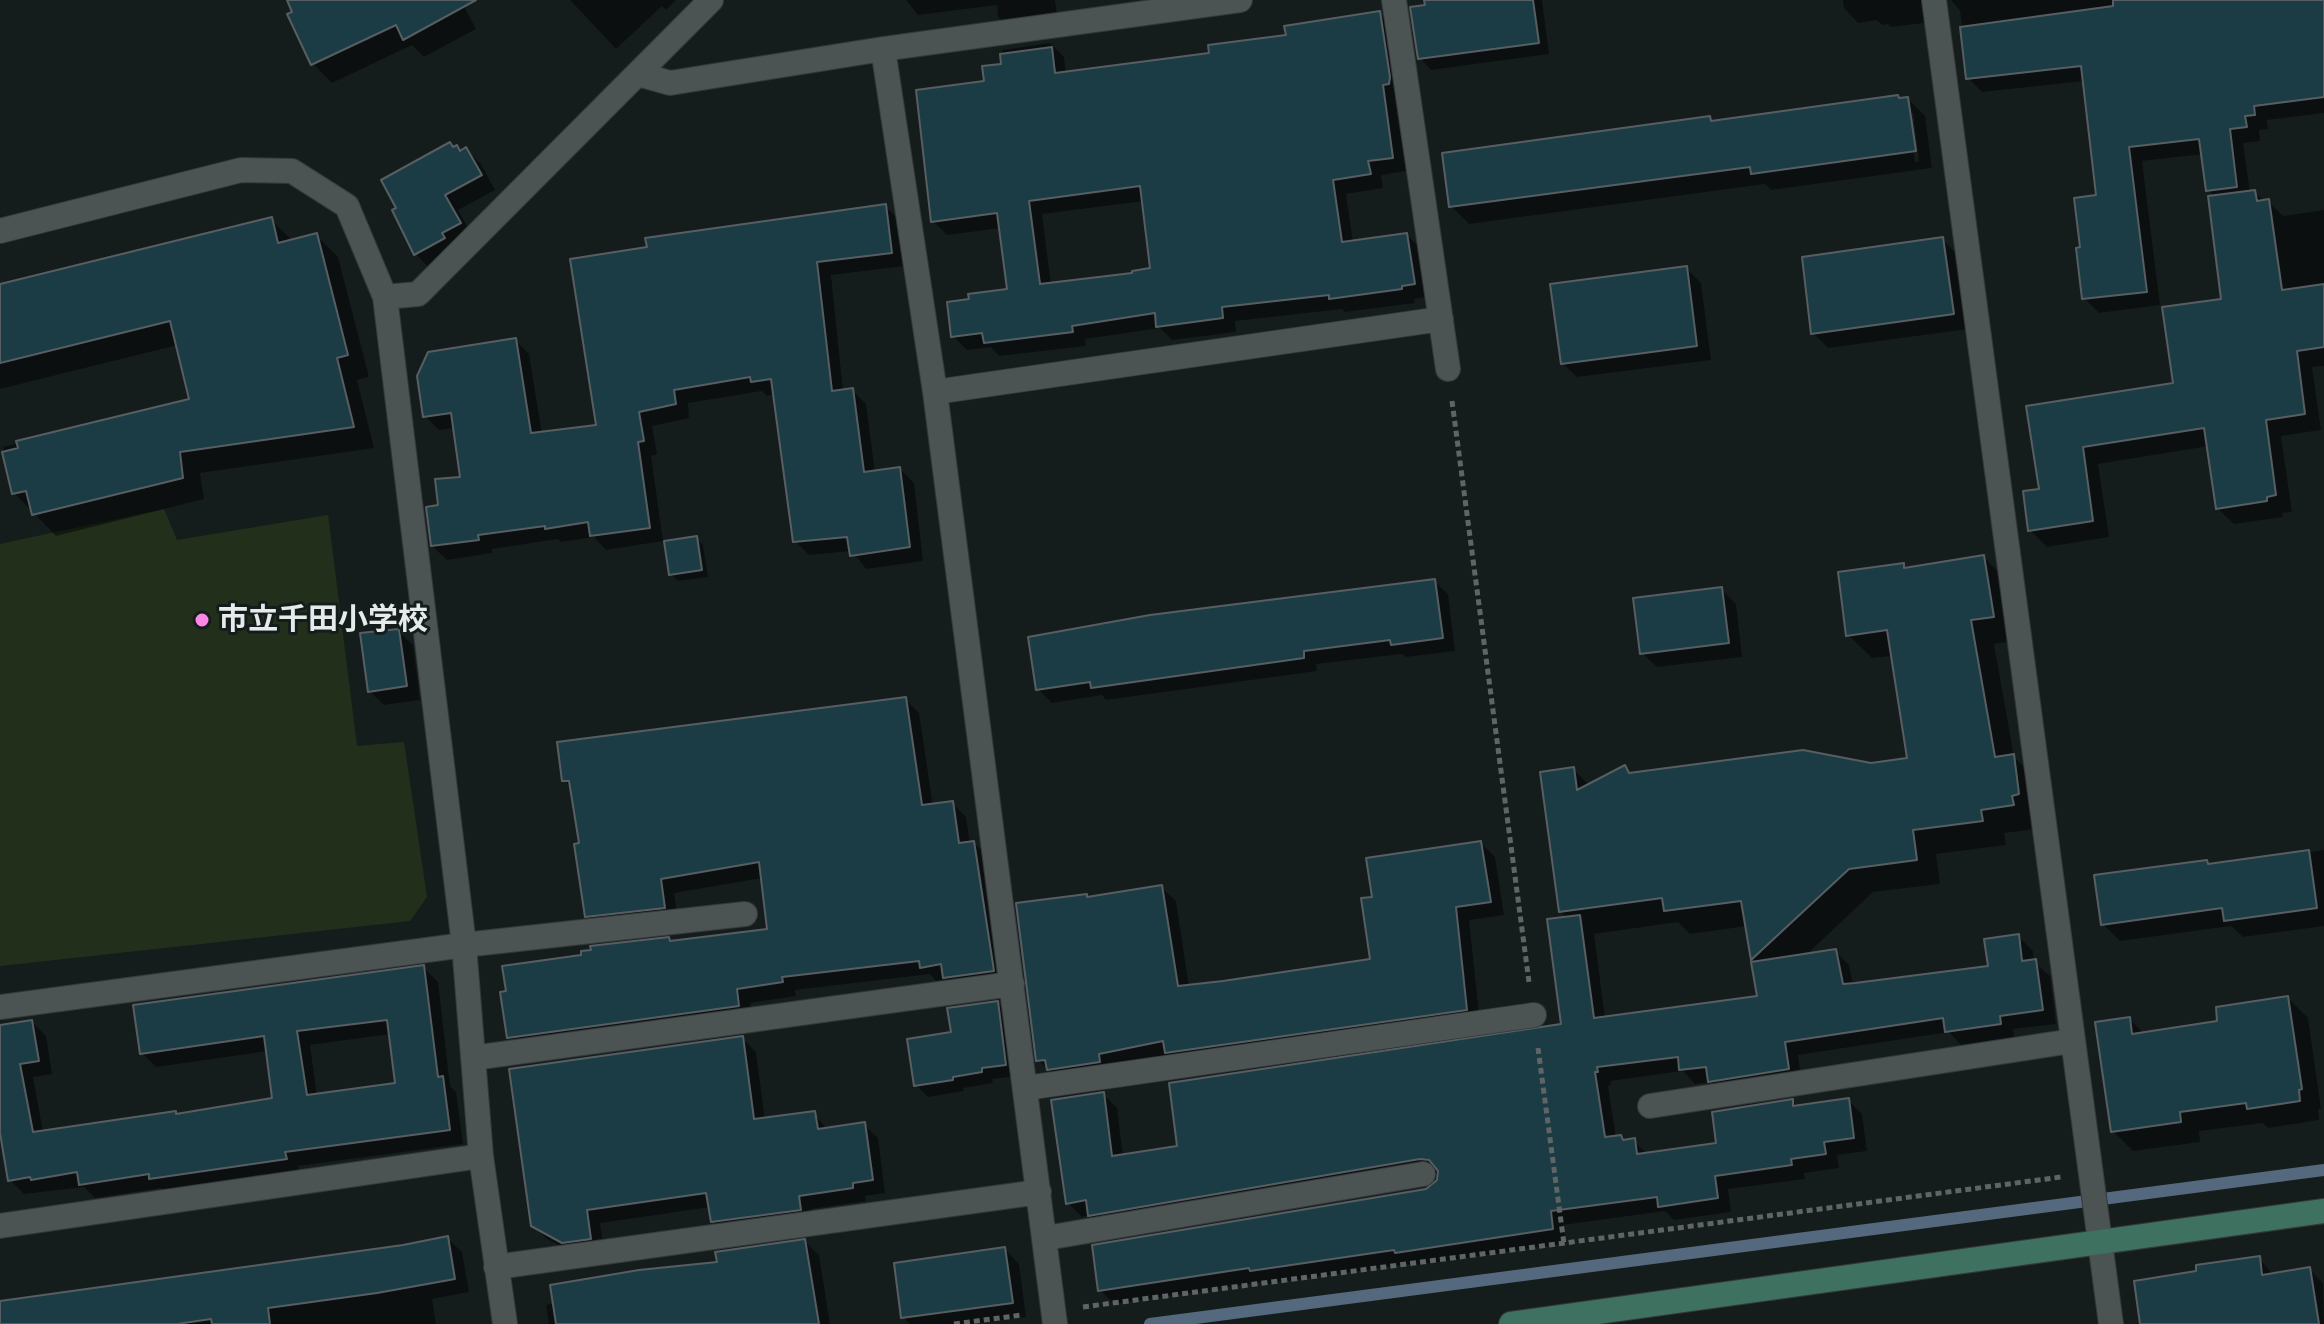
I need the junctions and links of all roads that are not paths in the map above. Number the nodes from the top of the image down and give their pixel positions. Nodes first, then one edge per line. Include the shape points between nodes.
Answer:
1 (711, 0) edge
2 (1240, 0) edge
3 (1394, 0) edge
4 (1934, 0) edge
5 (883, 49) junction
6 (638, 74) junction
7 (0, 231) edge
8 (385, 297) junction
9 (1441, 319) junction
10 (1448, 369) road end
11 (935, 392) junction
12 (745, 914) dead end
13 (464, 945) junction
14 (1012, 984) junction
15 (0, 1007) edge
16 (1534, 1015) road end
17 (2072, 1041) junction
18 (473, 1058) junction
19 (1026, 1088) junction
20 (1650, 1106) dead end
21 (481, 1156) junction
22 (1423, 1174) dead end
23 (1039, 1192) junction
24 (2324, 1211) edge
25 (0, 1226) edge
26 (1046, 1238) junction
27 (2100, 1244) junction
28 (496, 1267) junction
29 (1055, 1318) edge
30 (1578, 1320) edge
31 (505, 1324) edge
32 (1511, 1324) edge
33 (2111, 1324) edge

1 - 6 street
2 - 5 street
3 - 9 street
4 - 17 street
5 - 6 street via 670,83
5 - 11 street
6 - 8 street via 418,294
7 - 8 street via 241,170 292,171 347,206
8 - 13 street
9 - 10 street
9 - 11 street
11 - 14 street
12 - 13 street
13 - 15 street
13 - 18 street
14 - 18 street
14 - 19 street
16 - 19 street
17 - 20 street
17 - 27 street
18 - 21 street
19 - 23 street
21 - 25 street
21 - 28 street
22 - 26 street
23 - 26 street
23 - 28 street
24 - 27 street
26 - 29 street
27 - 30 street
27 - 33 street
28 - 31 street
30 - 32 street

